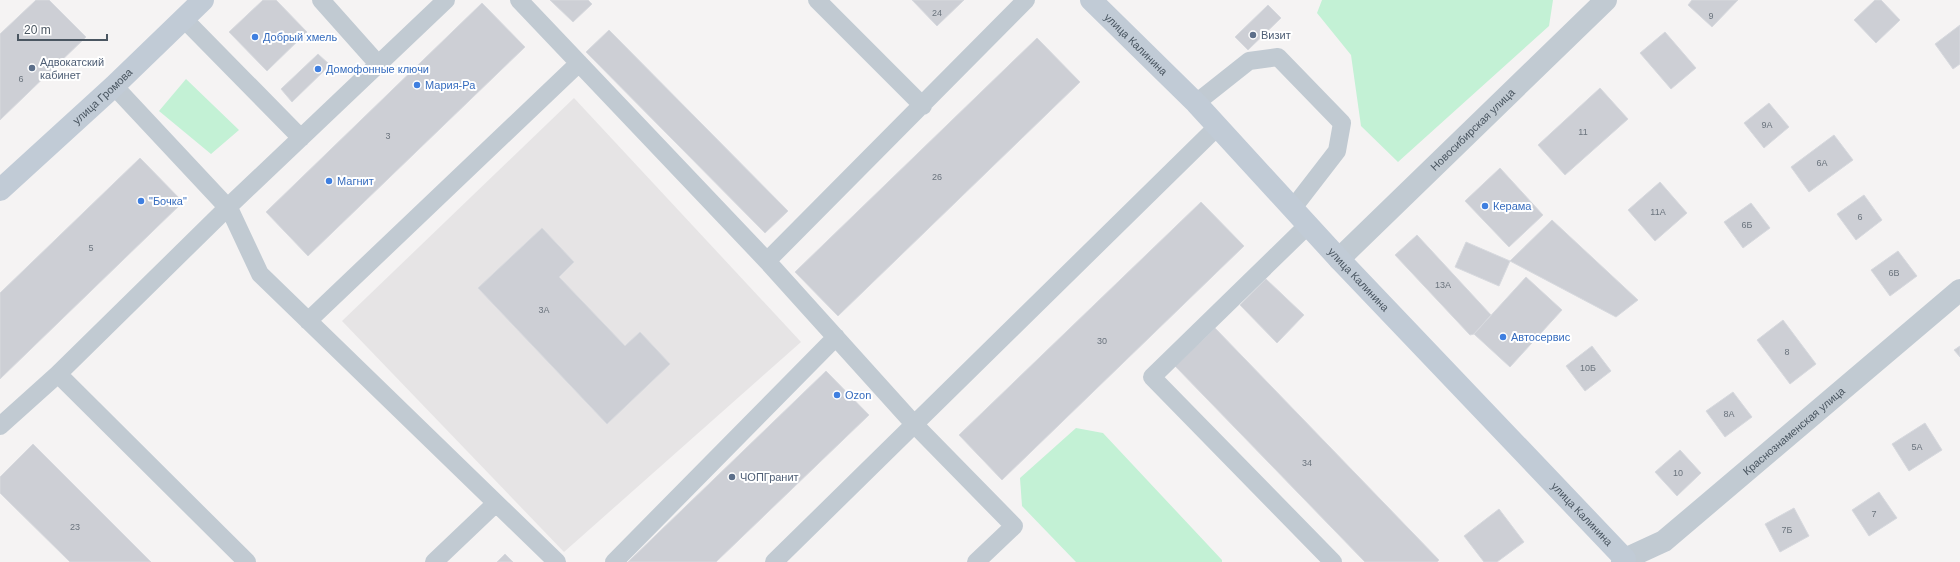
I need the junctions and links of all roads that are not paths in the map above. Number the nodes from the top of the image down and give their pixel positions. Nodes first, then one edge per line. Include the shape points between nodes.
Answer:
1 (203, 0) edge
2 (321, 0) edge
3 (446, 0) edge
4 (518, 0) edge
5 (817, 0) edge
6 (1026, 0) edge
7 (1091, 0) edge
8 (1606, 0) edge
9 (184, 19) junction
10 (579, 63) junction
11 (378, 64) junction
12 (114, 86) junction
13 (1196, 104) junction
14 (923, 106) junction
15 (1217, 127) junction
16 (301, 138) junction
17 (0, 190) edge
18 (228, 207) junction
19 (1293, 208) junction
20 (1308, 225) junction
21 (1339, 259) junction
22 (767, 261) junction
23 (1960, 290) edge
24 (308, 321) junction
25 (836, 337) junction
26 (58, 374) junction
27 (914, 424) junction
28 (0, 426) edge
29 (495, 504) junction
30 (1624, 561) edge
31 (247, 562) edge
32 (434, 562) edge
33 (557, 562) edge
34 (614, 562) edge
35 (774, 562) edge
36 (976, 562) edge
37 (1333, 562) edge

1 - 9 street, улица Громова
2 - 11 lane
3 - 11 lane
4 - 10 lane
5 - 14 lane
6 - 14 lane
7 - 13 street, улица Калинина
8 - 21 street, Новосибирская улица
9 - 12 street, улица Громова
9 - 16 lane
10 - 22 lane
10 - 24 lane
11 - 16 lane
12 - 17 street, улица Громова
12 - 18 lane
13 - 15 street, улица Калинина
13 - 19 lane via 1249,61 1278,57 1342,123 1336,152
14 - 22 lane
15 - 19 street, улица Калинина
15 - 27 lane
16 - 18 lane
18 - 24 lane via 260,274
18 - 26 lane
19 - 20 street, улица Калинина
20 - 21 street, улица Калинина
20 - 37 lane via 1152,377
21 - 30 street, улица Калинина
22 - 25 lane
23 - 30 street, Краснознаменская улица via 1664,541
24 - 29 lane
25 - 27 lane
25 - 34 lane
26 - 28 lane
26 - 31 lane
27 - 35 lane
27 - 36 lane via 1014,526
29 - 32 lane
29 - 33 lane

